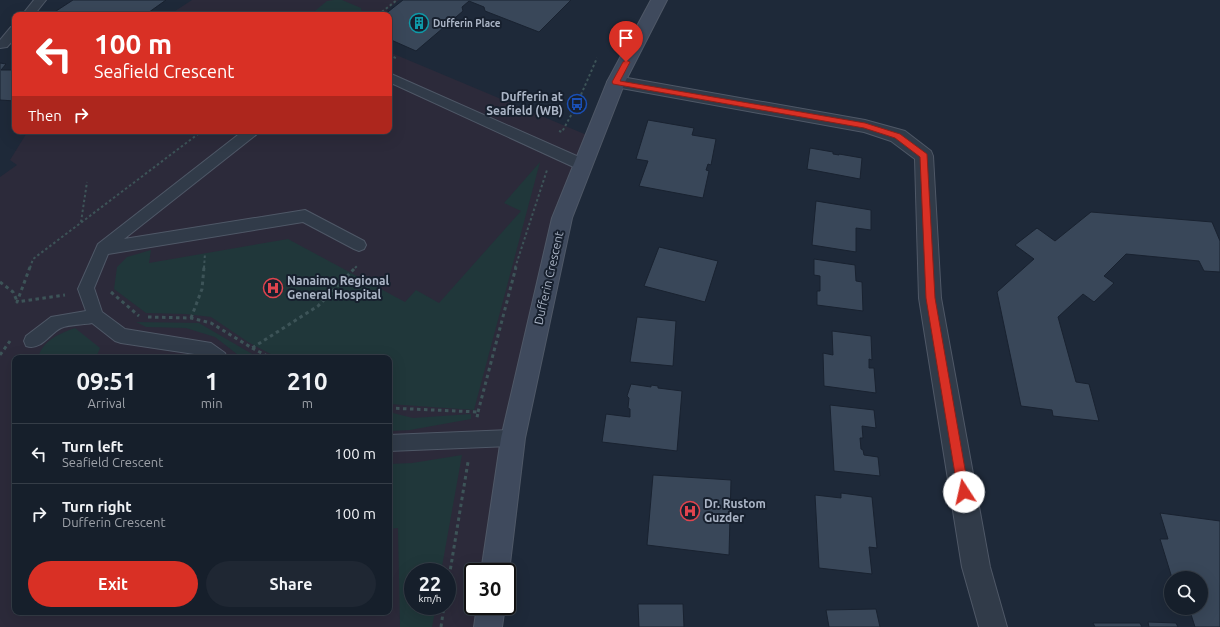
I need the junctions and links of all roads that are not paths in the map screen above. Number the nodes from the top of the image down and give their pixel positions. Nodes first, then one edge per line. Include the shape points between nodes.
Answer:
1 (40, 0) edge
2 (659, 0) edge
3 (30, 12) edge
4 (12, 33) edge
5 (1, 44) edge
6 (12, 46) edge
7 (392, 77) edge
8 (616, 82) junction
9 (248, 134) edge
10 (583, 165) junction
11 (359, 245) dead end
12 (102, 249) junction
13 (95, 316) junction
14 (32, 341) dead end
15 (215, 355) edge
16 (513, 438) junction
17 (392, 444) edge
18 (496, 563) edge
19 (490, 615) edge
20 (488, 627) edge
21 (993, 627) edge

1 - 3 lane
2 - 8 street, Dufferin Crescent
4 - 5 lane
5 - 6 lane
7 - 10 lane
8 - 10 street, Dufferin Crescent
8 - 21 street via 865,126 898,136 924,156 930,298 976,567
9 - 12 lane
10 - 16 street, Dufferin Crescent via 562,218
11 - 12 lane via 305,216
12 - 13 lane via 86,289
13 - 14 lane via 57,322
13 - 15 lane via 121,336 205,348
16 - 17 lane
16 - 18 street, Dufferin Crescent
19 - 20 street

